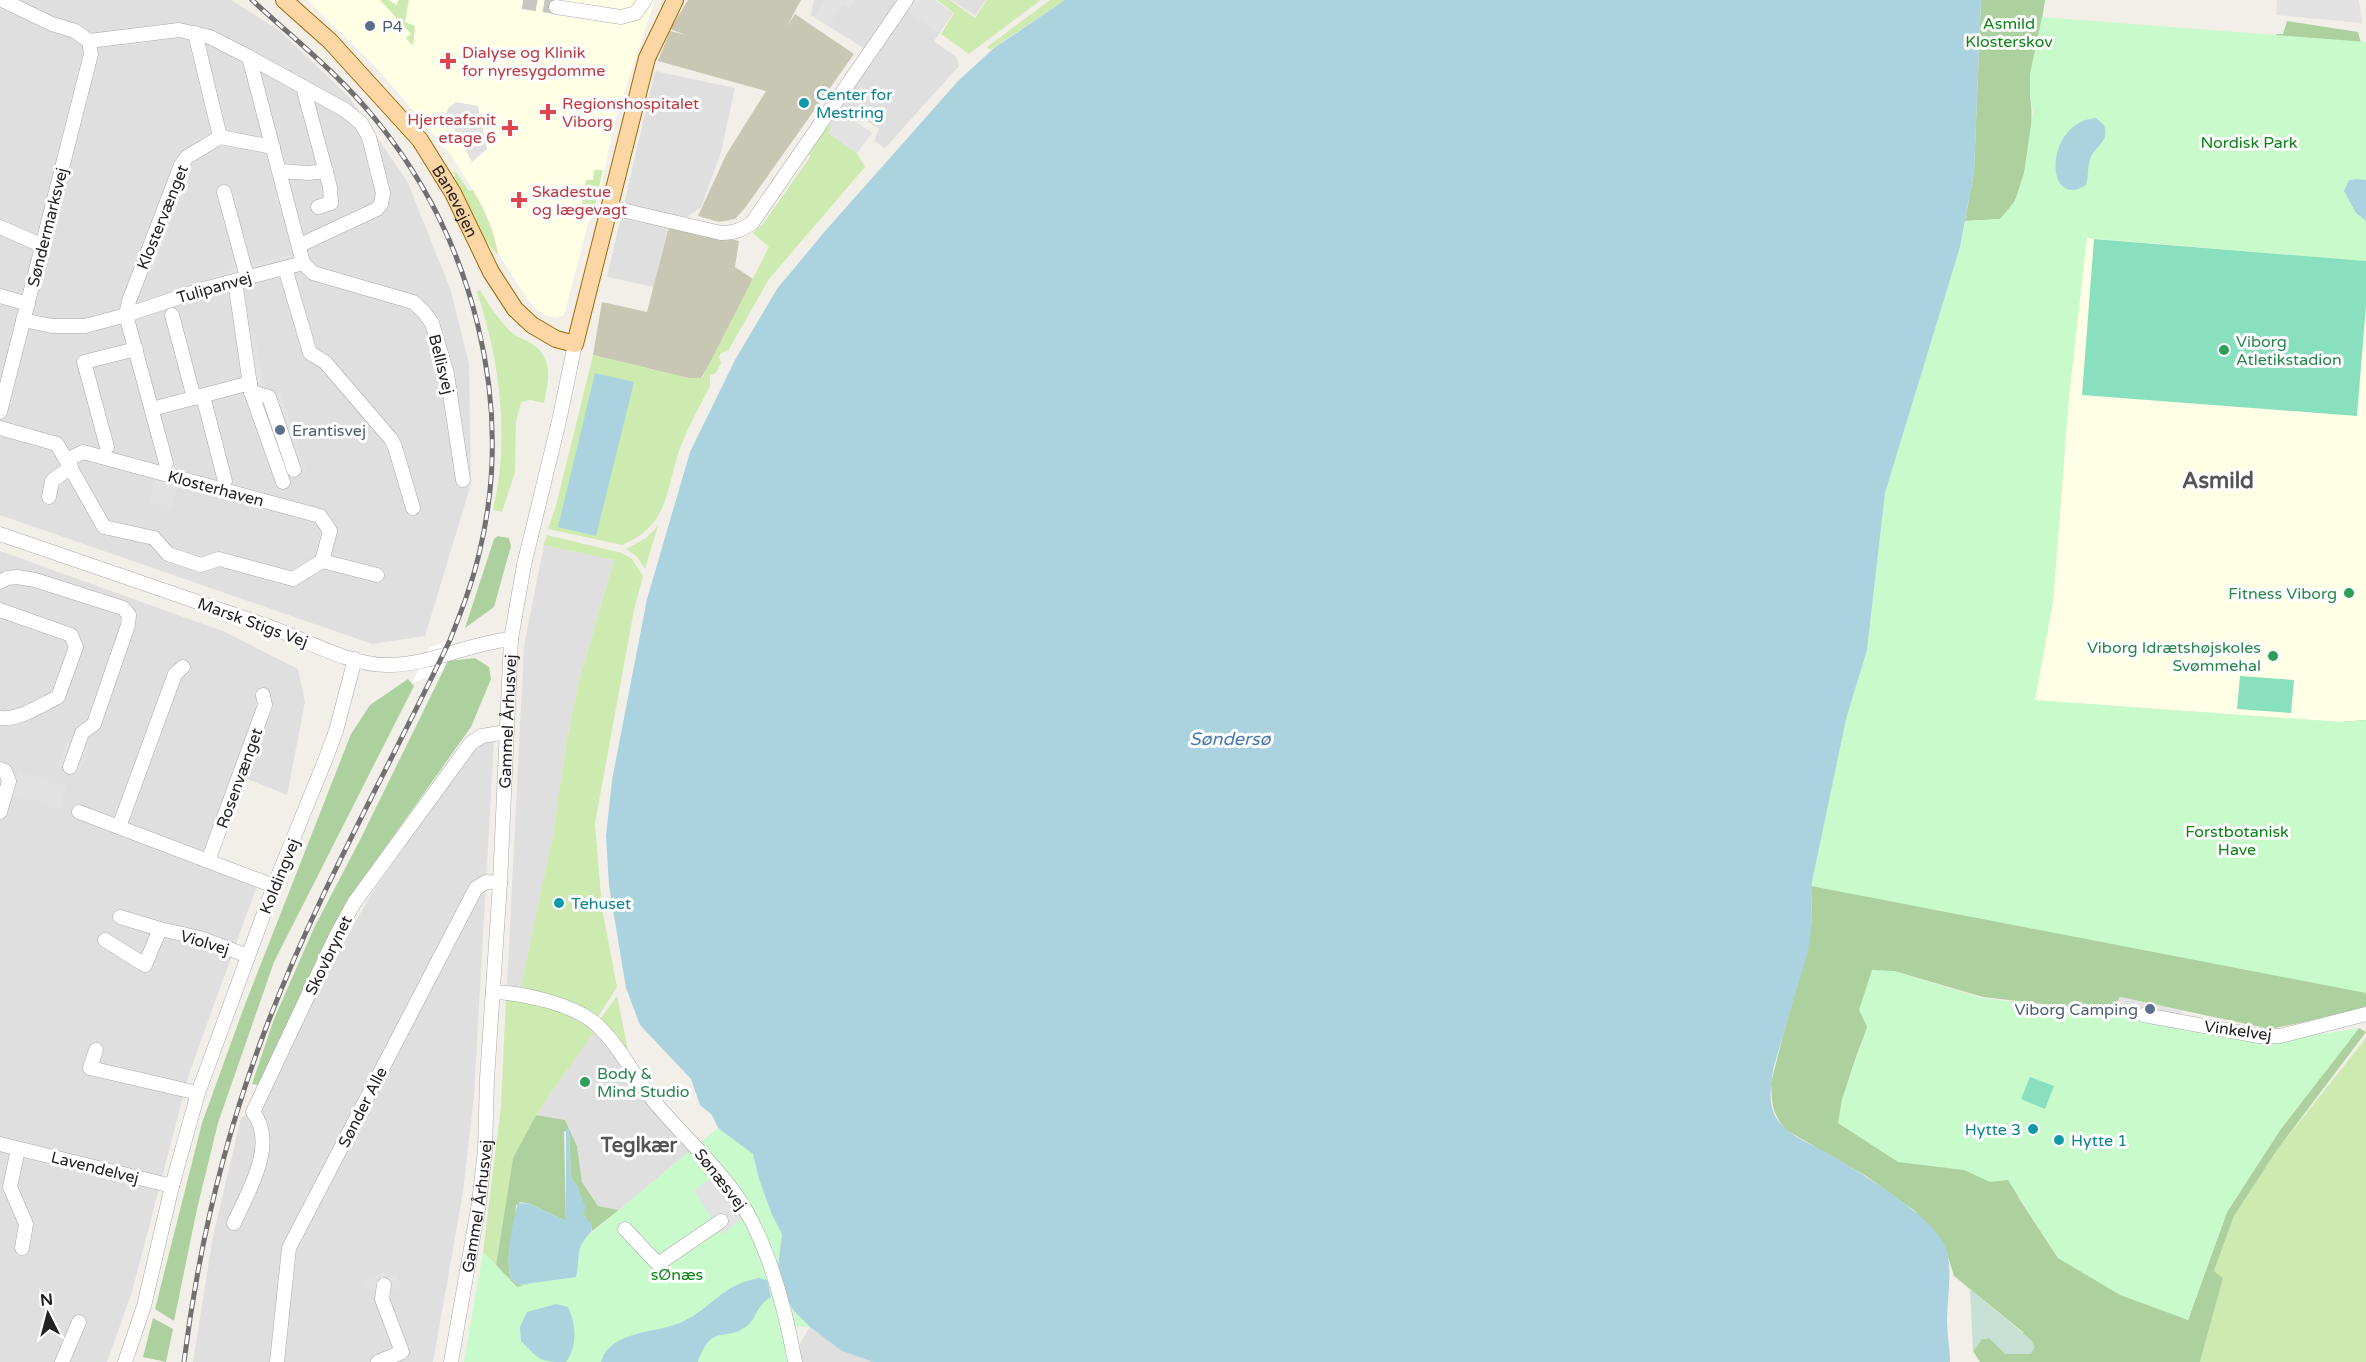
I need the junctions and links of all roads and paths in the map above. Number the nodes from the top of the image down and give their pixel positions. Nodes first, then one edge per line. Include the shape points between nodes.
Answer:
1 (2, 0) edge
2 (284, 0) edge
3 (645, 0) edge
4 (675, 0) edge
5 (906, 0) edge
6 (556, 7) tunnel mouth
7 (195, 33) junction
8 (89, 40) junction
9 (249, 57) junction
10 (303, 87) junction
11 (220, 137) junction
12 (273, 147) junction
13 (280, 171) junction
14 (326, 171) junction
15 (224, 192) dead end
16 (318, 207) dead end
17 (609, 207) junction
18 (0, 227) edge
19 (300, 245) junction
20 (43, 246) junction
21 (303, 263) junction
22 (285, 268) junction
23 (241, 279) junction
24 (0, 296) edge
25 (27, 304) junction
26 (126, 315) junction
27 (172, 315) dead end
28 (23, 320) junction
29 (575, 344) junction
30 (136, 349) junction
31 (251, 388) junction
32 (198, 397) junction
33 (152, 409) junction
34 (0, 412) edge
35 (0, 428) edge
36 (107, 447) dead end
37 (166, 463) dead end
38 (69, 464) junction
39 (294, 470) dead end
40 (463, 480) dead end
41 (225, 481) dead end
42 (283, 482) dead end
43 (48, 497) dead end
44 (413, 508) dead end
45 (0, 534) edge
46 (322, 561) junction
47 (377, 575) dead end
48 (0, 582) edge
49 (0, 610) edge
50 (511, 639) junction
51 (355, 659) junction
52 (183, 667) dead end
53 (263, 695) dead end
54 (0, 718) edge
55 (506, 732) junction
56 (70, 767) dead end
57 (0, 769) edge
58 (0, 812) edge
59 (79, 812) dead end
60 (119, 827) junction
61 (208, 861) junction
62 (500, 883) junction
63 (274, 886) junction
64 (120, 917) dead end
65 (160, 930) junction
66 (105, 940) dead end
67 (248, 956) junction
68 (493, 992) junction
69 (2366, 1014) edge
70 (2144, 1015) dead end
71 (96, 1050) dead end
72 (198, 1093) junction
73 (0, 1144) edge
74 (18, 1149) junction
75 (172, 1186) junction
76 (722, 1221) dead end
77 (234, 1223) dead end
78 (625, 1229) dead end
79 (21, 1248) dead end
80 (384, 1285) dead end
81 (79, 1322) dead end
82 (62, 1362) edge
83 (125, 1362) edge
84 (277, 1362) edge
85 (378, 1362) edge
86 (451, 1362) edge
87 (795, 1362) edge

1 - 8 street
2 - 29 main road, Banevejen via 330,41 420,140 515,309 532,325
3 - 6 street via 636,13 621,17
4 - 17 main road, Gammel Århusvej via 647,58
5 - 17 street via 752,223 734,233 721,233
7 - 8 street via 164,31
7 - 9 street
7 - 11 street
8 - 20 street, Søndermarksvej via 91,54
9 - 10 street
9 - 12 street
10 - 14 street
10 - 19 street via 361,123 369,137 383,193 377,209
11 - 12 street
11 - 26 street, Klostervænget via 181,165
12 - 13 street
13 - 14 street
13 - 19 street
14 - 16 street via 331,203
15 - 23 street
17 - 29 main road, Gammel Århusvej
18 - 20 street
19 - 21 street
20 - 25 street, Søndermarksvej
21 - 22 street, Tulipanvej
21 - 40 street, Bellisvej via 313,273 413,302 432,323 447,374
22 - 23 street, Tulipanvej
22 - 44 street via 310,353 325,362 391,439
23 - 26 street, Tulipanvej
23 - 31 street
24 - 25 street
25 - 28 street, Søndermarksvej
26 - 28 street, Tulipanvej via 75,328
26 - 30 street
27 - 32 street, Tulipanvej
28 - 34 street, Søndermarksvej
29 - 50 street, Gammel Århusvej via 524,564
30 - 33 street
30 - 36 street via 84,362
31 - 32 street
31 - 39 street via 269,397
31 - 42 street
32 - 33 street
32 - 41 street, Tulipanvej
33 - 37 street
35 - 38 street via 57,444
38 - 43 street via 52,481
38 - 46 street via 104,527 154,538 168,554 201,565 219,559 293,579
38 - 46 street, Klosterhaven via 82,452 320,516 330,531
45 - 51 street, Marsk Stigs Vej
46 - 47 street
48 - 56 street via 17,577 35,580 123,608 129,615 94,724 82,733
49 - 54 street via 71,635 76,647 58,697 9,719
50 - 51 street, Marsk Stigs Vej via 390,666
50 - 55 street, Gammel Århusvej
51 - 63 street, Koldingvej via 336,731
52 - 60 street via 175,674
53 - 61 street, Rosenvænget via 265,705
55 - 62 street, Gammel Århusvej
55 - 77 street, Skovbrynet via 471,742 354,903 253,1112 261,1122 262,1148 252,1185
57 - 58 street via 9,781
59 - 60 street
60 - 61 street
61 - 63 street
62 - 68 street, Gammel Århusvej
62 - 84 street, Sønder Alle via 486,882 476,888 290,1248
63 - 67 street, Koldingvej
64 - 65 street, Violvej
65 - 66 street, Violvej via 145,965
65 - 67 street, Violvej via 200,938
67 - 72 street, Koldingvej
68 - 86 street, Gammel Århusvej via 479,1203
68 - 87 street, Sønæsvej via 538,999 595,1024 653,1100 723,1178 759,1234 788,1323
69 - 70 street, Vinkelvej via 2280,1036 2259,1036
71 - 72 street via 90,1068
72 - 75 street, Koldingvej
73 - 74 street, Lavendelvej
74 - 75 street, Lavendelvej
74 - 79 street via 10,1187 26,1224
75 - 83 street, Koldingvej via 144,1306
76 - 78 street via 658,1264
80 - 85 street via 382,1299 402,1352
81 - 82 street

